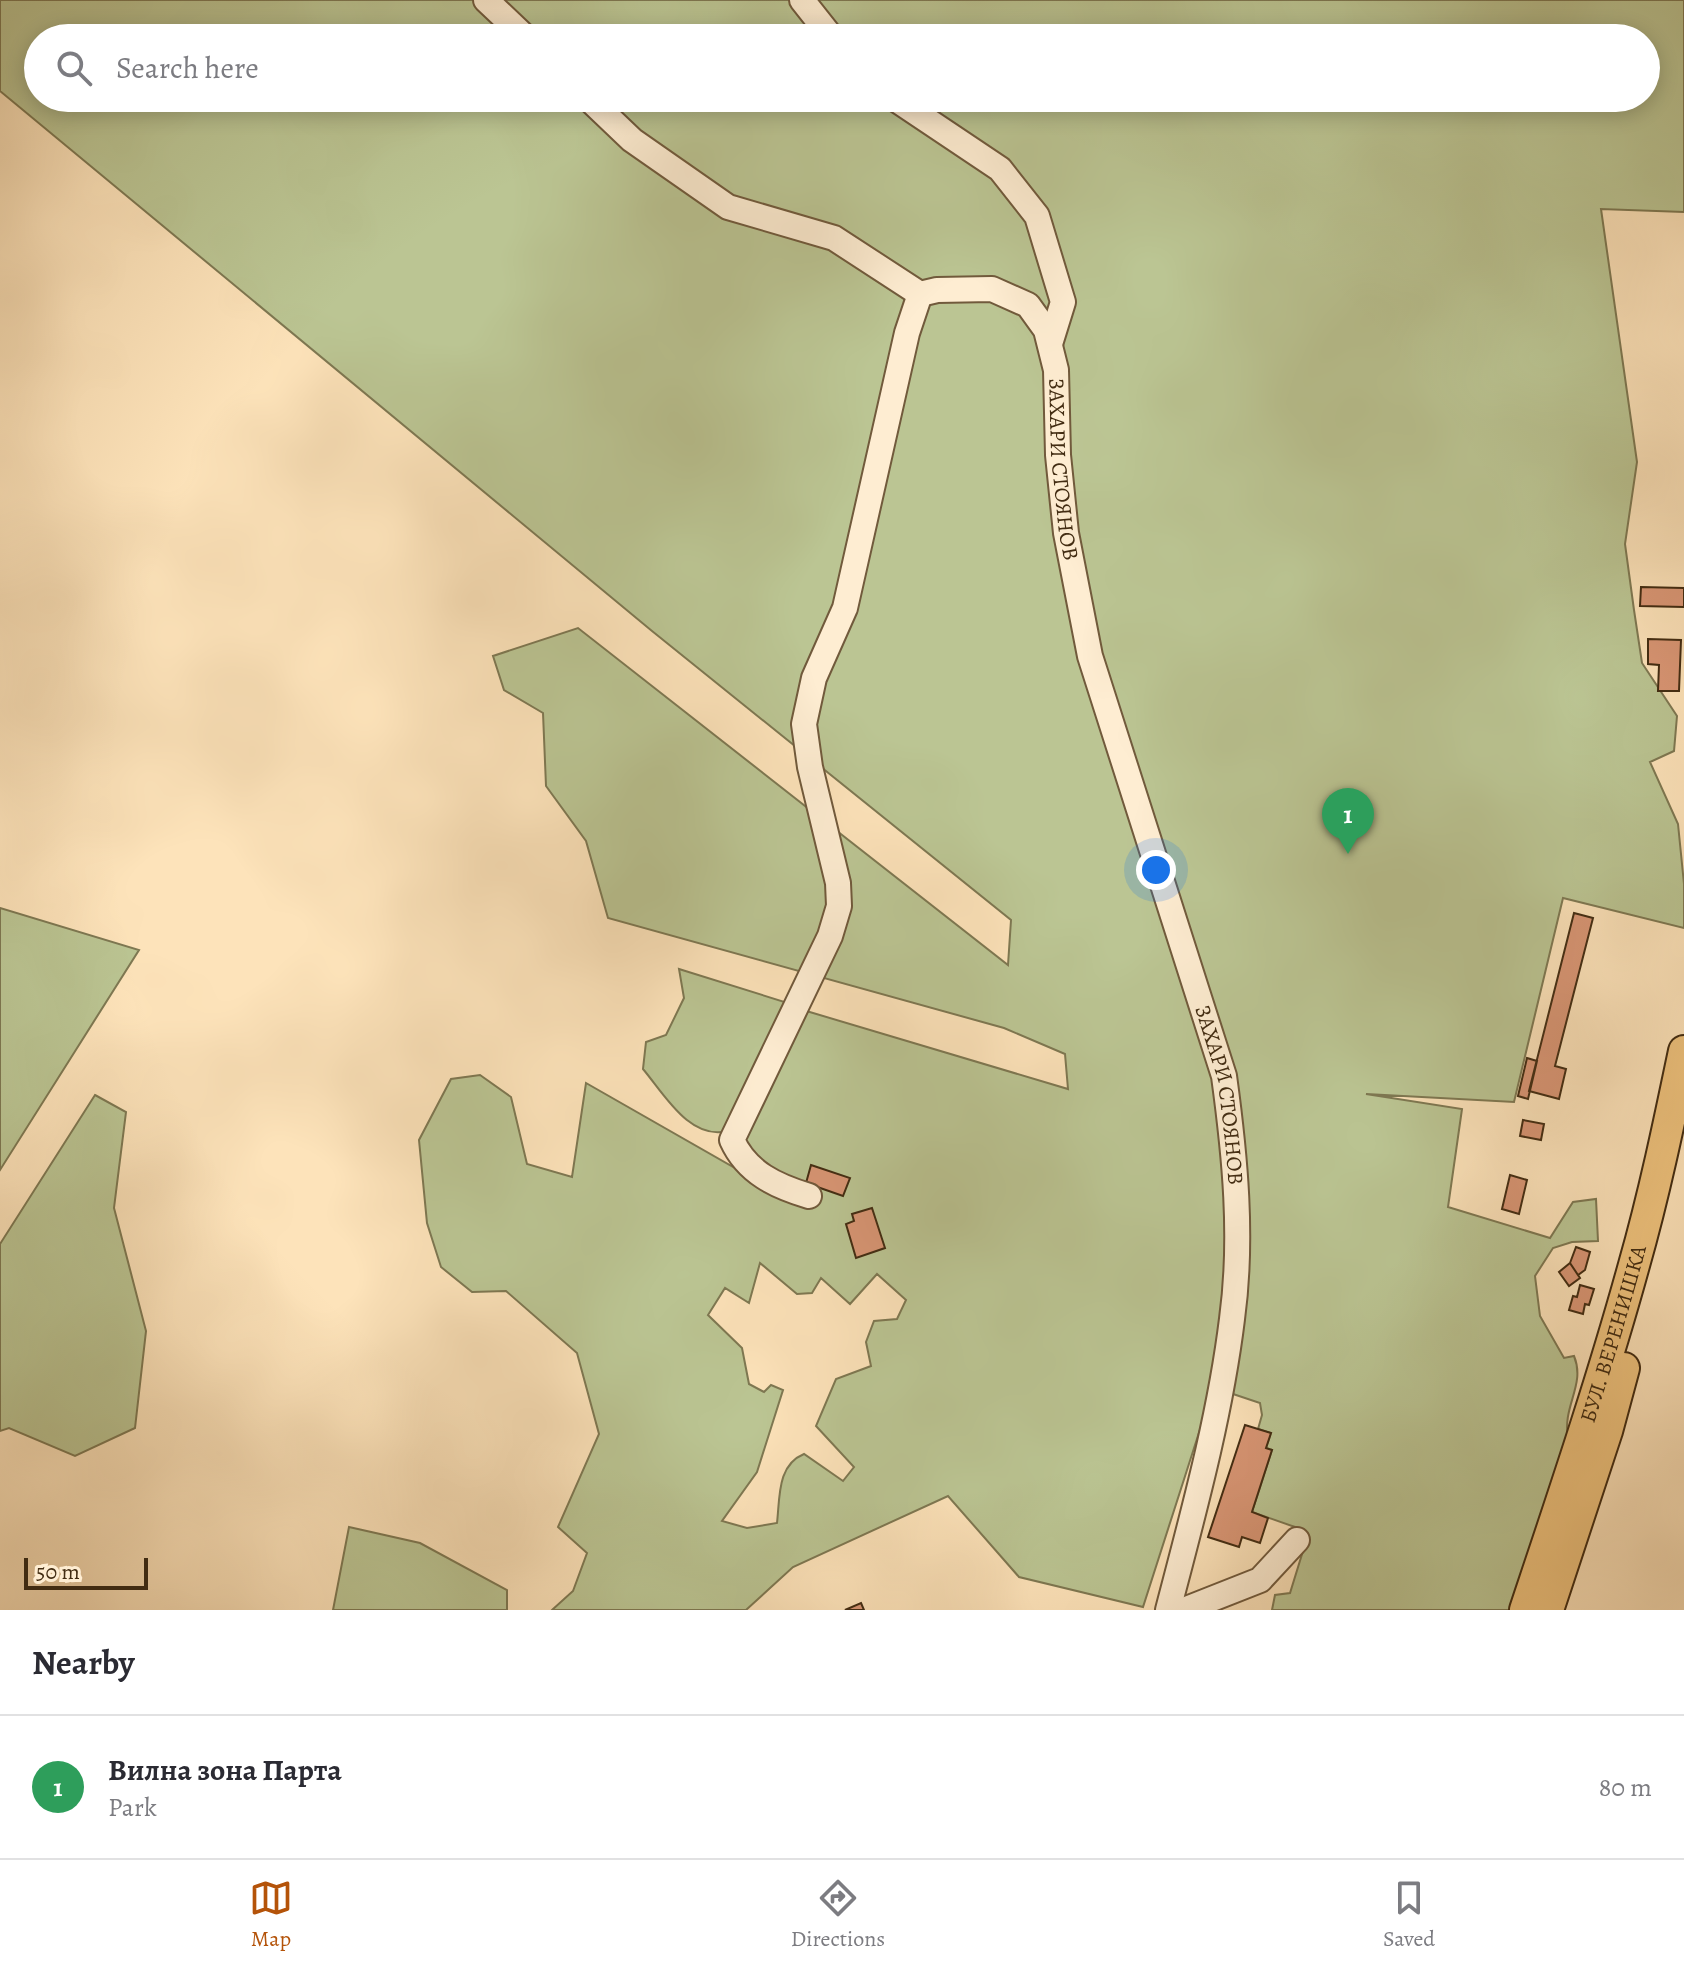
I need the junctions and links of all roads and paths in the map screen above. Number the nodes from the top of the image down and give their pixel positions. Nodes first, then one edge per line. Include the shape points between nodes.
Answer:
1 (486, 0) edge
2 (802, 0) edge
3 (511, 24) edge
4 (821, 24) edge
5 (603, 112) edge
6 (915, 112) edge
7 (920, 294) junction
8 (1050, 344) junction
9 (1684, 1051) edge
10 (1676, 1152) edge
11 (809, 1196) dead end
12 (1297, 1540) dead end
13 (1168, 1610) edge
14 (1184, 1610) edge
15 (1525, 1610) edge
16 (1548, 1610) edge

1 - 3 street
2 - 4 street
5 - 7 street via 632,140 728,207 834,238
6 - 8 street via 1000,169 1037,216 1063,302
7 - 8 street, ЗАХАРИ СТОЯНОВ via 992,289 1028,305
7 - 11 street via 845,608 814,678 804,724 839,906 830,936 732,1140 756,1172
8 - 13 street, ЗАХАРИ СТОЯНОВ via 1066,533 1084,631 1224,1076 1232,1137 1237,1216 1233,1316 1218,1406
9 - 10 main road, БУЛ. ВЕРЕНИШКА
10 - 15 main road, БУЛ. ВЕРЕНИШКА via 1634,1264
10 - 16 main road, БУЛ. ВЕРЕНИШКА via 1607,1431
12 - 14 street via 1260,1580

